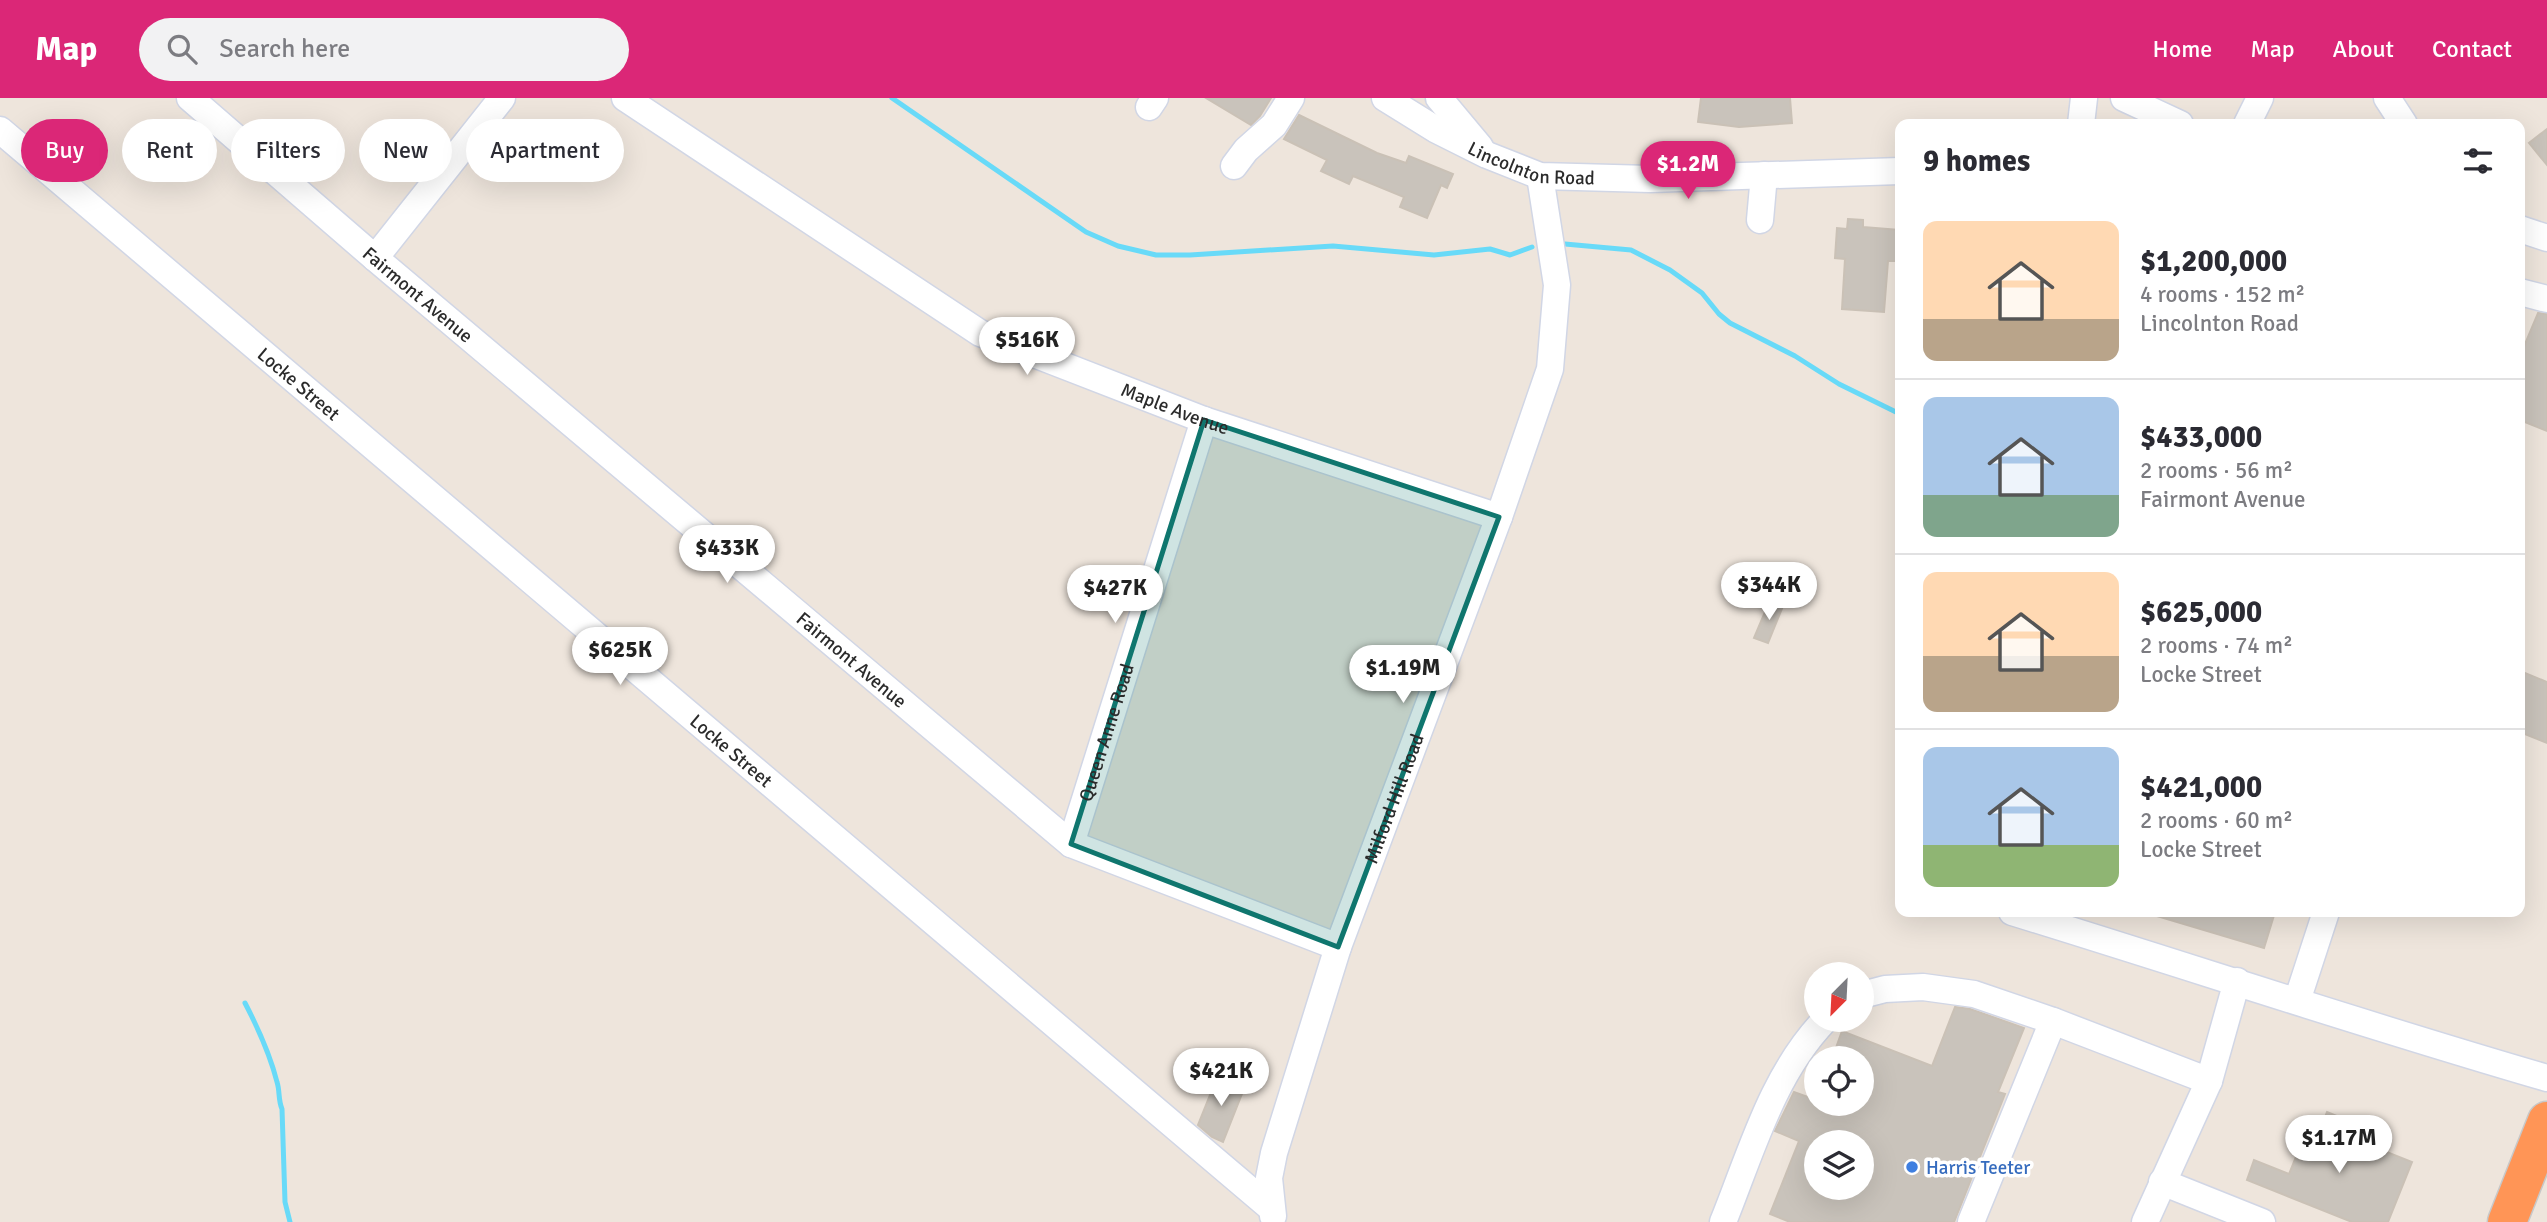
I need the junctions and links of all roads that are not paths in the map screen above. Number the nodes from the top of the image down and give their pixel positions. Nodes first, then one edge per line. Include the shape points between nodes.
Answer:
1 (190, 98) edge
2 (502, 98) edge
3 (625, 98) edge
4 (1291, 98) edge
5 (1385, 98) edge
6 (1438, 98) edge
7 (2084, 98) edge
8 (2124, 98) edge
9 (2260, 98) edge
10 (2387, 98) edge
11 (2082, 119) edge
12 (2169, 119) edge
13 (2250, 119) edge
14 (2401, 119) edge
15 (0, 130) edge
16 (1487, 155) junction
17 (1234, 166) dead end
18 (1895, 171) edge
19 (1764, 175) junction
20 (1539, 176) junction
21 (1760, 220) dead end
22 (2525, 231) edge
23 (2547, 238) edge
24 (375, 258) junction
25 (2525, 293) edge
26 (2547, 299) edge
27 (1204, 420) junction
28 (1499, 517) junction
29 (1071, 844) junction
30 (2028, 917) edge
31 (2324, 917) edge
32 (1338, 947) junction
33 (2237, 981) junction
34 (1874, 992) edge
35 (2297, 1001) junction
36 (2053, 1021) junction
37 (1814, 1032) edge
38 (2547, 1077) edge
39 (2209, 1081) junction
40 (2547, 1121) edge
41 (2162, 1182) junction
42 (1273, 1215) edge
43 (1723, 1222) edge
44 (1971, 1222) edge
45 (2145, 1222) edge
46 (2262, 1222) edge
47 (2507, 1222) edge

1 - 24 street, Fairmont Avenue
2 - 24 street
3 - 27 street, Maple Avenue via 979,333
4 - 17 street via 1274,125
5 - 16 street, Lincolnton Road
6 - 16 street
7 - 11 street
8 - 12 street
9 - 13 street
10 - 14 street
15 - 42 street, Locke Street
16 - 20 street, Lincolnton Road
18 - 19 street, Lincolnton Road
19 - 20 street, Lincolnton Road
19 - 21 street
20 - 28 street, Milford Hill Road via 1557,285 1550,369
22 - 23 street
24 - 29 street, Fairmont Avenue
25 - 26 street
27 - 28 street, Maple Avenue
27 - 29 street, Queen Anne Road
28 - 32 street, Milford Hill Road
29 - 32 street, Fairmont Avenue
30 - 33 street
31 - 35 street
32 - 42 street, Milford Hill Road via 1274,1153 1269,1178
33 - 35 street
33 - 39 street
34 - 36 street via 1923,986 1974,994
35 - 38 street
36 - 39 street
36 - 44 street
37 - 43 street via 1782,1077
39 - 41 street
40 - 47 highway
41 - 45 street
41 - 46 street

